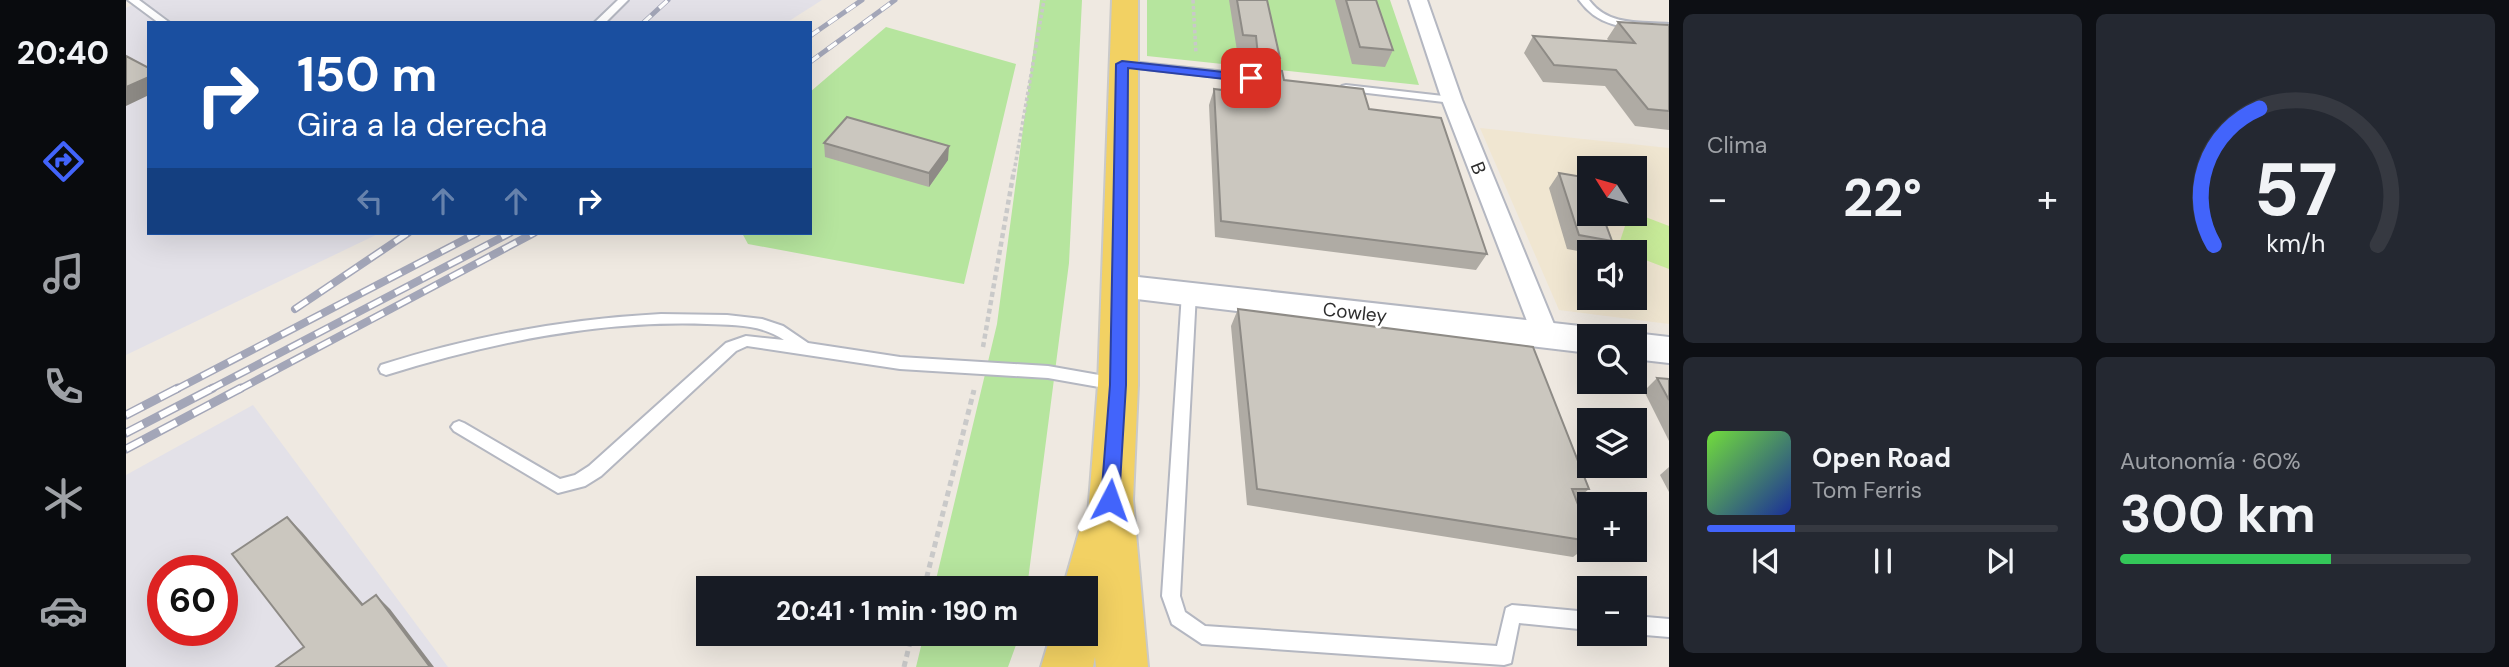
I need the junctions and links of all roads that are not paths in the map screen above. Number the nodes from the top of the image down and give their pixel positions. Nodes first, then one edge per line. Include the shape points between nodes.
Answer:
1 (133, 0) edge
2 (623, 0) edge
3 (1125, 0) edge
4 (1418, 0) edge
5 (1584, 0) edge
6 (162, 21) edge
7 (601, 21) edge
8 (1669, 27) edge
9 (1122, 64) junction
10 (1293, 82) edge
11 (1334, 87) edge
12 (1452, 100) junction
13 (1120, 286) junction
14 (1189, 293) junction
15 (1545, 334) junction
16 (1577, 338) edge
17 (803, 346) junction
18 (1647, 347) edge
19 (1669, 350) edge
20 (386, 369) dead end
21 (1118, 385) junction
22 (460, 427) dead end
23 (1110, 500) junction
24 (1091, 576) edge
25 (1577, 620) edge
26 (1647, 626) edge
27 (1669, 628) edge
28 (1073, 646) edge
29 (1068, 667) edge
30 (1122, 667) edge

1 - 6 lane
2 - 7 lane
3 - 9 main road
4 - 12 street, B
5 - 8 lane via 1591,14 1603,21
9 - 10 lane
9 - 13 main road
11 - 12 lane
12 - 15 street, B
13 - 14 street, Cowley
13 - 21 main road
14 - 15 street, Cowley
14 - 25 lane via 1171,596 1178,618 1202,635 1504,656 1512,614
15 - 16 street, Cowley
17 - 20 lane via 772,327 738,320 668,318 521,335
17 - 21 lane via 900,363 1048,372
17 - 22 lane via 746,341 731,347 595,471 558,486
18 - 19 street
21 - 23 main road
23 - 24 main road
23 - 30 main road
26 - 27 lane
28 - 29 main road

